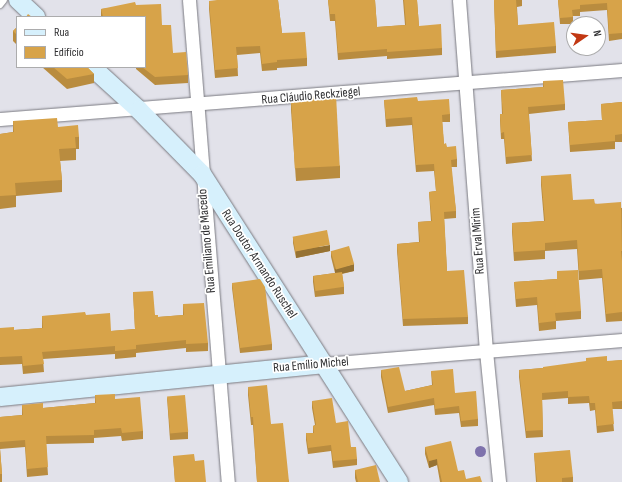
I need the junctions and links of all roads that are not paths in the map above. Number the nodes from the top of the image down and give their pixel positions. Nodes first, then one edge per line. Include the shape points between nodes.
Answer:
1 (4, 0) edge
2 (18, 0) edge
3 (188, 0) edge
4 (459, 0) edge
5 (0, 5) edge
6 (35, 16) edge
7 (93, 68) edge
8 (622, 70) edge
9 (467, 83) junction
10 (196, 105) junction
11 (139, 110) junction
12 (0, 119) edge
13 (202, 174) junction
14 (622, 340) edge
15 (486, 351) junction
16 (323, 364) junction
17 (218, 374) junction
18 (0, 397) edge
19 (228, 482) edge
20 (399, 482) edge
21 (500, 482) edge

1 - 5 lane
2 - 6 main road
3 - 10 street, Rua Emiliano de Macedo
4 - 9 street, Rua Erval Mirim
7 - 11 main road, Rua Doutor Armando Ruschel
8 - 9 street, Rua Cláudio Reckziegel
9 - 10 street, Rua Cláudio Reckziegel
9 - 15 street, Rua Erval Mirim
10 - 11 street, Rua Cláudio Reckziegel
10 - 13 street, Rua Emiliano de Macedo
11 - 12 street, Rua Cláudio Reckziegel
11 - 13 main road, Rua Doutor Armando Ruschel
13 - 16 main road, Rua Doutor Armando Ruschel
13 - 17 street, Rua Emiliano de Macedo
14 - 15 street, Rua Emílio Michel
15 - 16 street, Rua Emílio Michel
15 - 21 street, Rua Erval Mirim
16 - 17 main road, Rua Emílio Michel
16 - 20 main road, Rua Doutor Armando Ruschel
17 - 18 main road, Rua Emílio Michel
17 - 19 street, Rua Emiliano de Macedo

